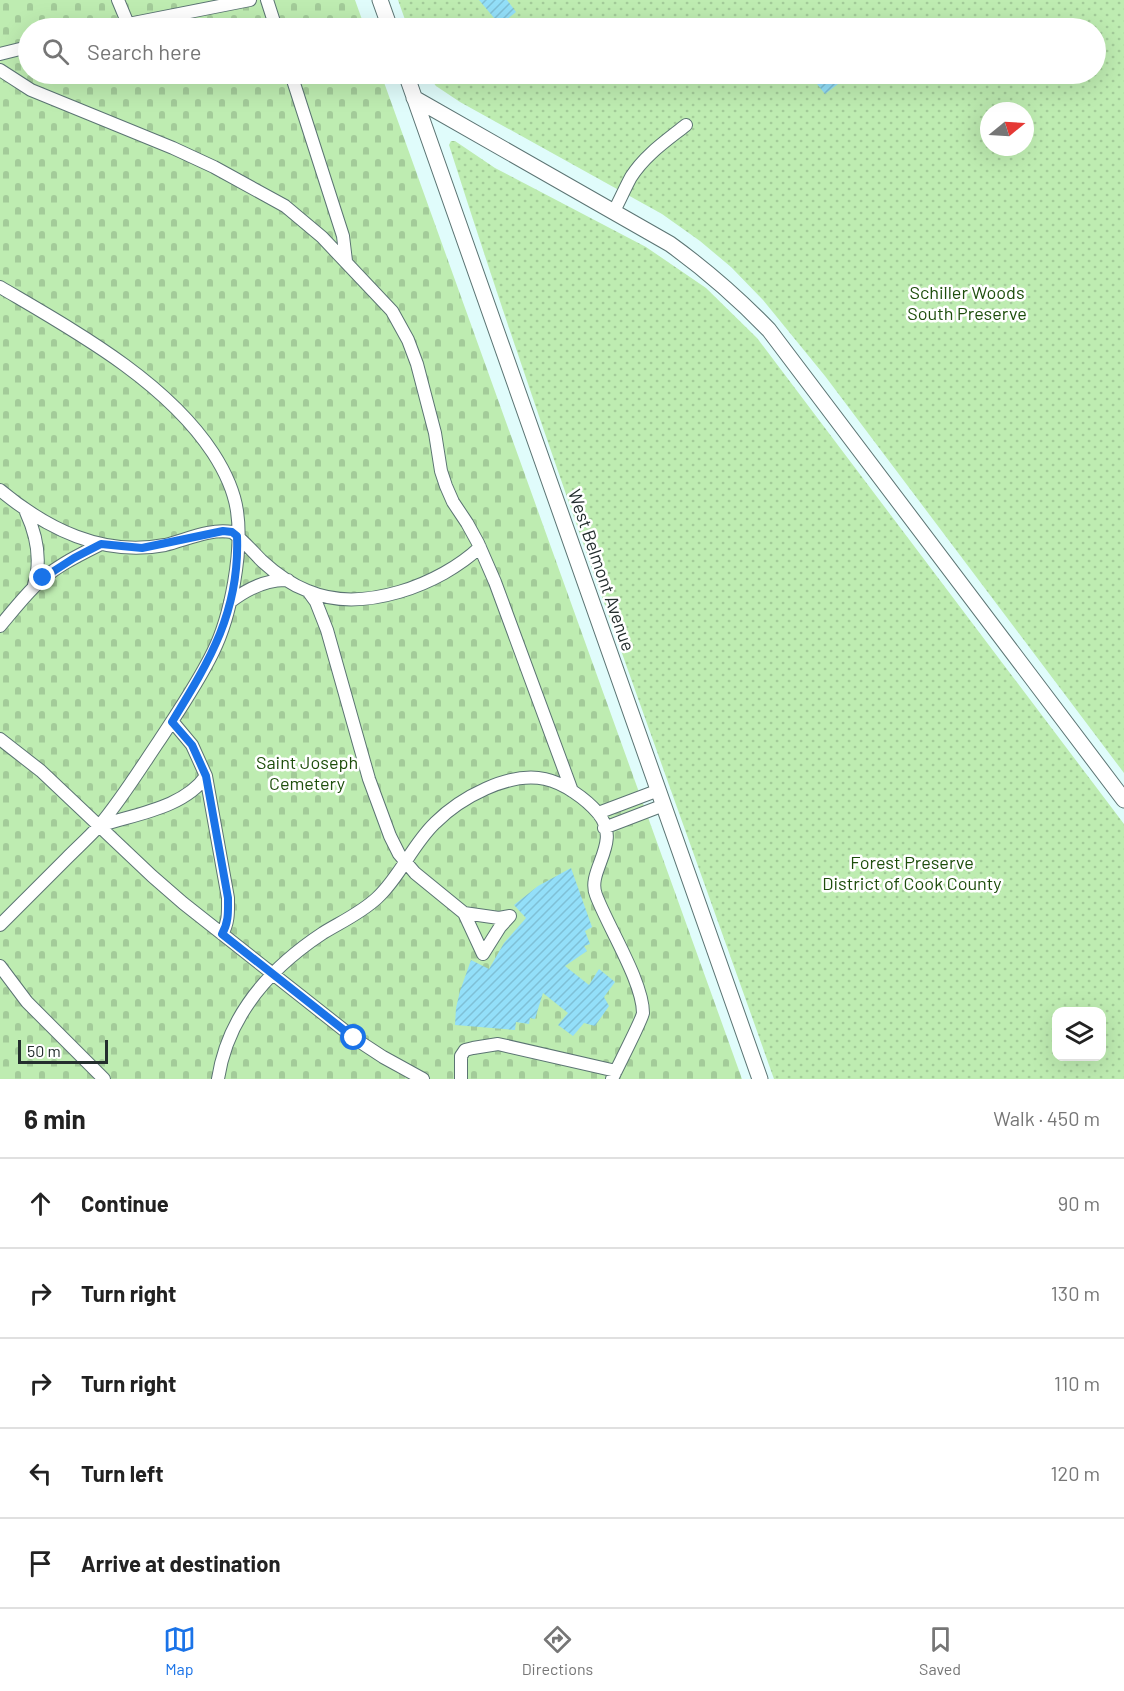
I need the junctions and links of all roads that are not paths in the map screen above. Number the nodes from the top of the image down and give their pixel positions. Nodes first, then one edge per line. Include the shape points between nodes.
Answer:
1 (118, 0) edge
2 (250, 0) edge
3 (267, 0) edge
4 (380, 0) edge
5 (126, 18) edge
6 (158, 18) edge
7 (273, 18) edge
8 (386, 18) edge
9 (18, 50) edge
10 (0, 54) edge
11 (0, 70) edge
12 (18, 82) edge
13 (22, 84) edge
14 (294, 84) edge
15 (409, 84) edge
16 (414, 98) junction
17 (686, 125) dead end
18 (614, 211) junction
19 (346, 261) junction
20 (0, 287) edge
21 (0, 490) edge
22 (26, 512) junction
23 (237, 536) junction
24 (101, 544) junction
25 (480, 547) junction
26 (288, 580) junction
27 (34, 586) junction
28 (308, 591) junction
29 (230, 602) junction
30 (0, 626) edge
31 (172, 722) junction
32 (0, 739) edge
33 (206, 776) junction
34 (659, 790) junction
35 (572, 791) junction
36 (1124, 800) edge
37 (664, 805) junction
38 (598, 813) junction
39 (99, 826) junction
40 (604, 828) junction
41 (405, 863) junction
42 (464, 913) dead end
43 (0, 926) edge
44 (222, 934) junction
45 (0, 966) edge
46 (272, 974) junction
47 (614, 1075) edge
48 (104, 1079) edge
49 (218, 1079) edge
50 (423, 1079) edge
51 (461, 1079) edge
52 (760, 1079) edge

1 - 5 lane
2 - 6 lane
3 - 7 lane
4 - 8 main road
9 - 10 lane
11 - 12 lane
13 - 19 lane via 164,144 264,193 302,220
14 - 19 lane via 343,236
15 - 16 main road, West Belmont Avenue
16 - 18 main road
16 - 34 main road, West Belmont Avenue
17 - 18 lane via 641,163
18 - 36 main road via 700,266 769,330
19 - 25 lane via 392,311 408,340 426,395 446,486
20 - 23 lane via 90,340 143,379 185,419 213,453 230,485 237,513
21 - 22 lane
22 - 24 lane via 70,535
22 - 27 lane via 39,561
23 - 24 lane via 223,531 142,548
23 - 26 lane
23 - 29 lane
24 - 27 lane
25 - 28 lane via 460,564 409,589 352,598
25 - 35 lane
26 - 28 lane
26 - 29 lane via 272,580 252,587
27 - 30 lane
28 - 41 lane via 327,630 369,779 390,836
29 - 31 lane via 214,651
31 - 33 lane via 192,745
31 - 39 lane
32 - 39 lane via 41,771
33 - 39 lane via 184,798
33 - 44 lane via 228,898
34 - 37 main road, West Belmont Avenue
34 - 38 lane
35 - 38 lane
35 - 41 lane via 535,778 483,789 435,823
37 - 40 lane
37 - 52 main road, West Belmont Avenue
38 - 40 lane
39 - 43 lane
39 - 44 lane
40 - 47 lane via 606,847 593,888 637,985 643,1015
41 - 42 lane
41 - 46 lane via 372,903 304,946
44 - 46 lane
45 - 48 lane via 27,1002
46 - 49 lane via 243,1009 225,1047
46 - 50 lane via 354,1038
47 - 51 lane via 498,1044 465,1050 461,1056

